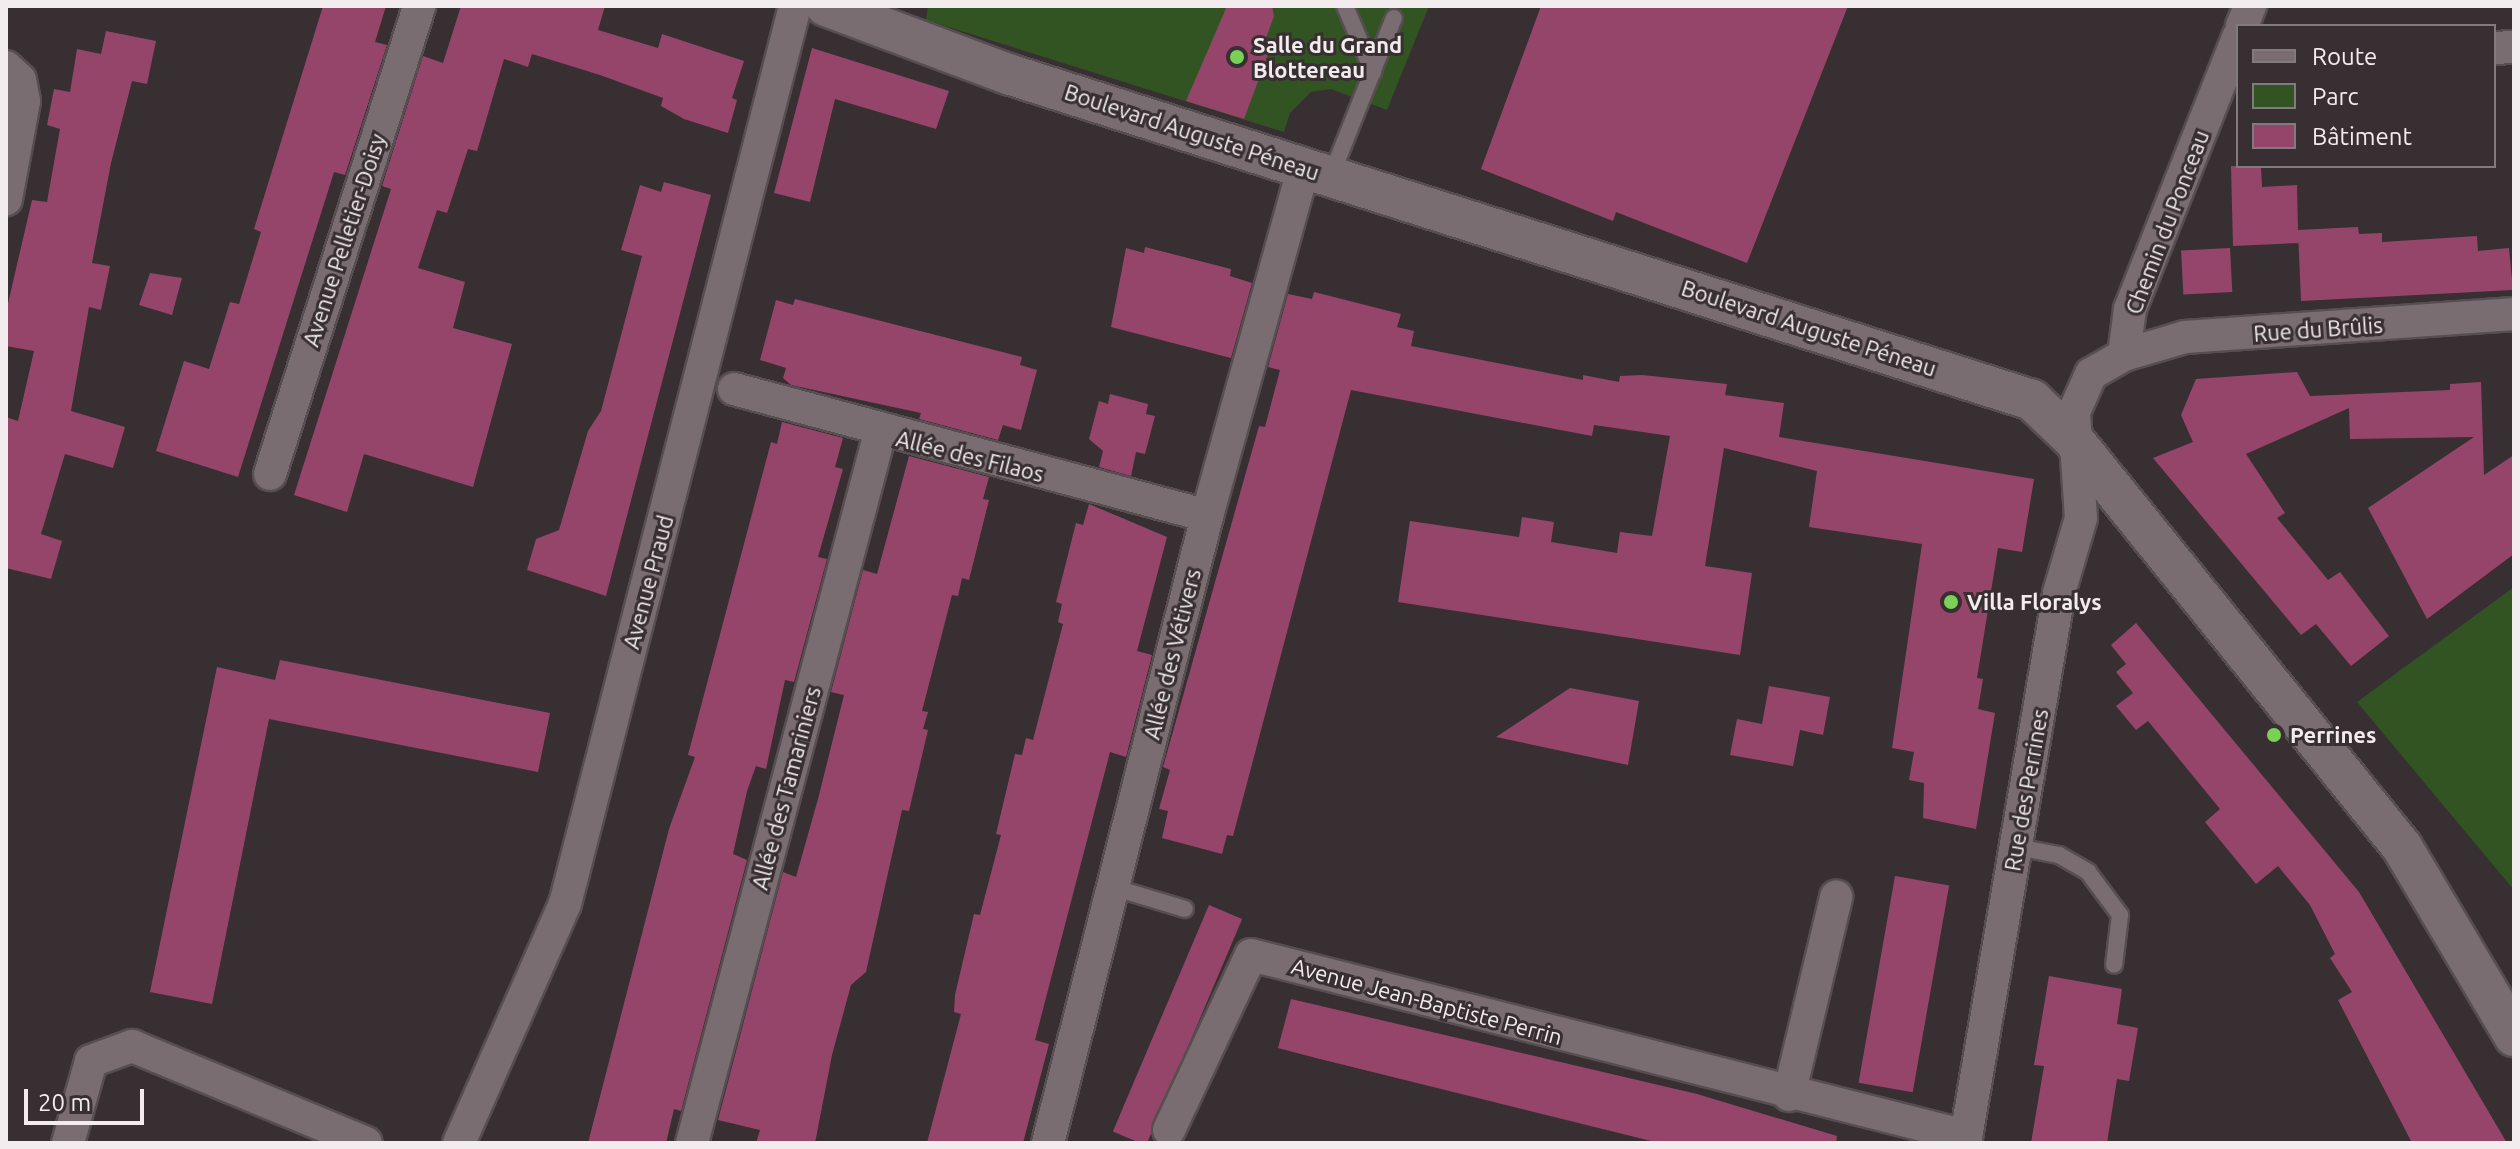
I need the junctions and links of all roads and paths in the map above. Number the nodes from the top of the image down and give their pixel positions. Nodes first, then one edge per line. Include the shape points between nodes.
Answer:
1 (419, 6) edge
2 (795, 6) edge
3 (826, 6) edge
4 (1345, 6) edge
5 (1394, 18) dead end
6 (2235, 53) edge
7 (6, 67) edge
8 (1373, 72) junction
9 (1318, 172) junction
10 (6, 199) edge
11 (2514, 314) edge
12 (2124, 355) junction
13 (734, 389) dead end
14 (880, 433) junction
15 (2072, 438) junction
16 (270, 474) dead end
17 (1207, 516) junction
18 (2017, 847) junction
19 (1112, 887) junction
20 (1836, 897) dead end
21 (1185, 909) dead end
22 (2114, 965) dead end
23 (2514, 1036) edge
24 (1789, 1095) junction
25 (1169, 1130) dead end
26 (1965, 1139) edge
27 (68, 1143) edge
28 (366, 1143) edge
29 (459, 1143) edge
30 (692, 1143) edge
31 (1048, 1143) edge

1 - 16 street, Avenue Pelletier-Doisy
2 - 29 street, Avenue Praud via 565,904
3 - 9 street, Boulevard Auguste Péneau via 1008,74
4 - 8 lane
5 - 8 lane
6 - 12 street, Chemin du Ponceau via 2130,309
7 - 10 street via 20,80 24,101
8 - 9 lane
9 - 15 street, Boulevard Auguste Péneau via 1998,388 2032,400
9 - 17 street, Allée des Vétivers
11 - 12 street, Rue du Brûlis via 2185,337
12 - 15 street via 2091,374 2074,412
13 - 14 street, Allée des Filaos
14 - 17 street, Allée des Filaos
14 - 30 street, Allée des Tamariniers
15 - 18 street, Rue des Perrines via 2081,518 2059,593
15 - 23 street, Boulevard Auguste Péneau via 2402,847
17 - 19 street, Allée des Vétivers
18 - 22 lane via 2059,855 2088,872 2120,915
18 - 26 street, Rue des Perrines
19 - 21 lane
19 - 31 street, Allée des Vétivers
20 - 24 street
24 - 25 street, Avenue Jean-Baptiste Perrin via 1251,955
24 - 26 street, Avenue Jean-Baptiste Perrin
27 - 28 street via 91,1061 132,1046

